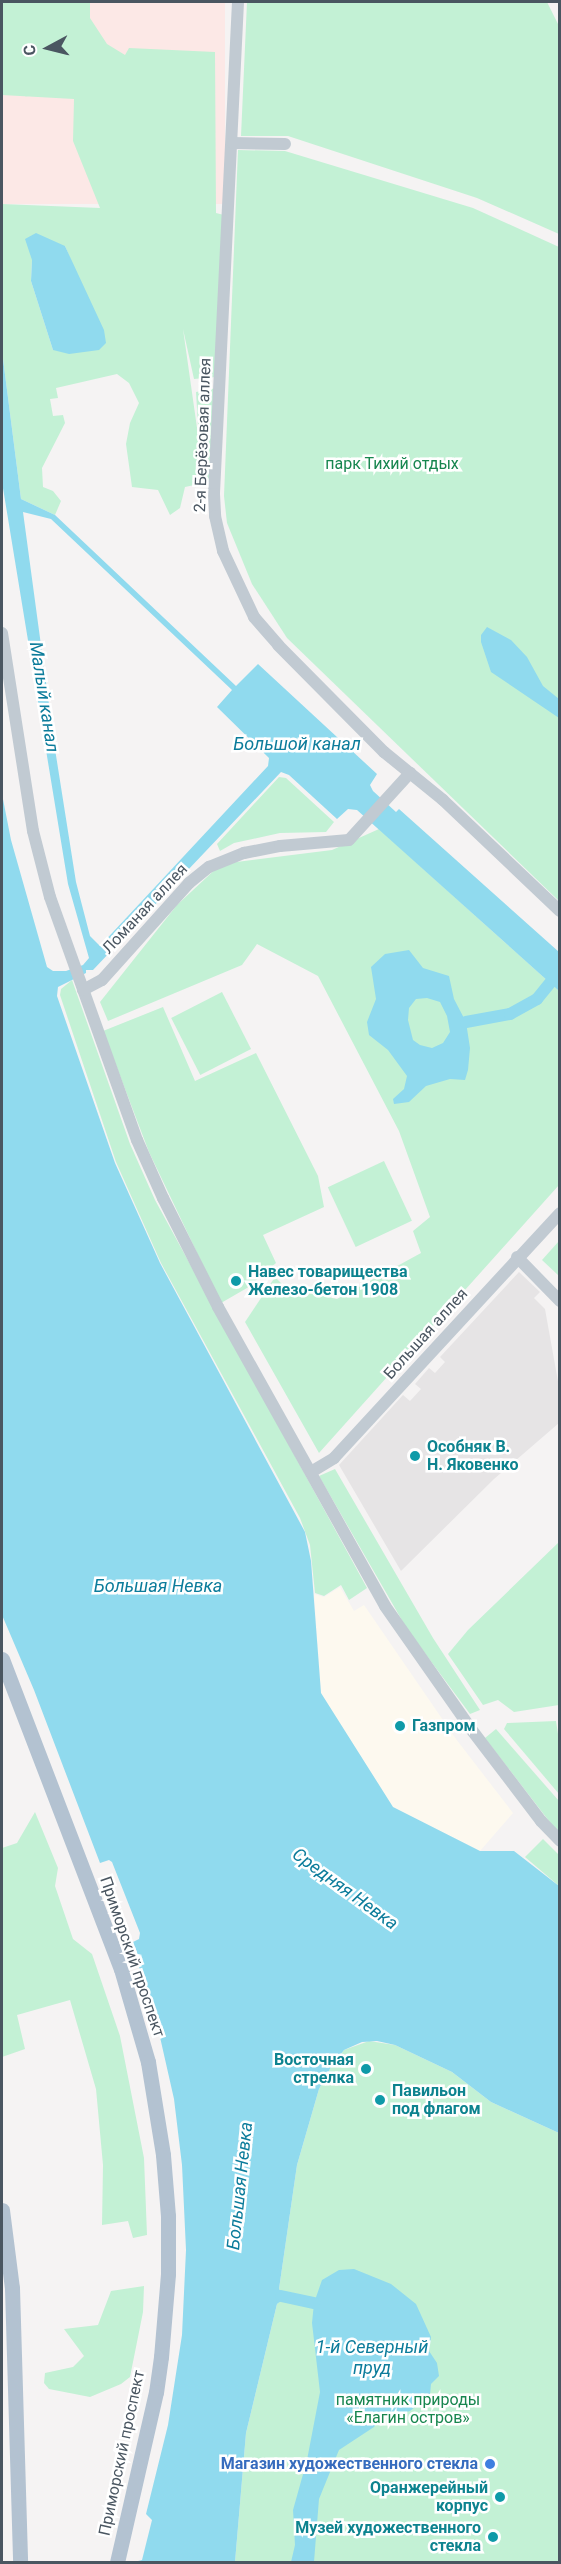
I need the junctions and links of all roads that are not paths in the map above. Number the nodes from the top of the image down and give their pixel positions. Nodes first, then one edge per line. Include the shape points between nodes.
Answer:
1 (238, 2) edge
2 (233, 143) junction
3 (285, 144) dead end
4 (2, 633) edge
5 (410, 773) junction
6 (560, 911) edge
7 (83, 990) junction
8 (560, 1213) edge
9 (517, 1257) junction
10 (560, 1301) edge
11 (311, 1472) junction
12 (2, 1659) edge
13 (560, 1841) edge
14 (2, 2210) edge
15 (20, 2562) edge
16 (117, 2562) edge

1 - 2 street, 2-я Берёзовая аллея
2 - 3 street
2 - 5 street, 2-я Берёзовая аллея via 214,494 223,551 254,617 384,752
4 - 7 street via 33,831 50,897
5 - 6 street, 2-я Берёзовая аллея
5 - 7 street, Ломаная аллея via 349,840 253,851 209,867 189,883 102,980
7 - 11 street via 137,1140 172,1216
8 - 9 street, Большая аллея
9 - 10 street
9 - 11 street, Большая аллея via 334,1458
11 - 13 street via 385,1606 469,1725
12 - 16 main road, Приморский проспект via 121,1969 148,2062 163,2155 168,2274 161,2357
14 - 15 main road via 12,2288

